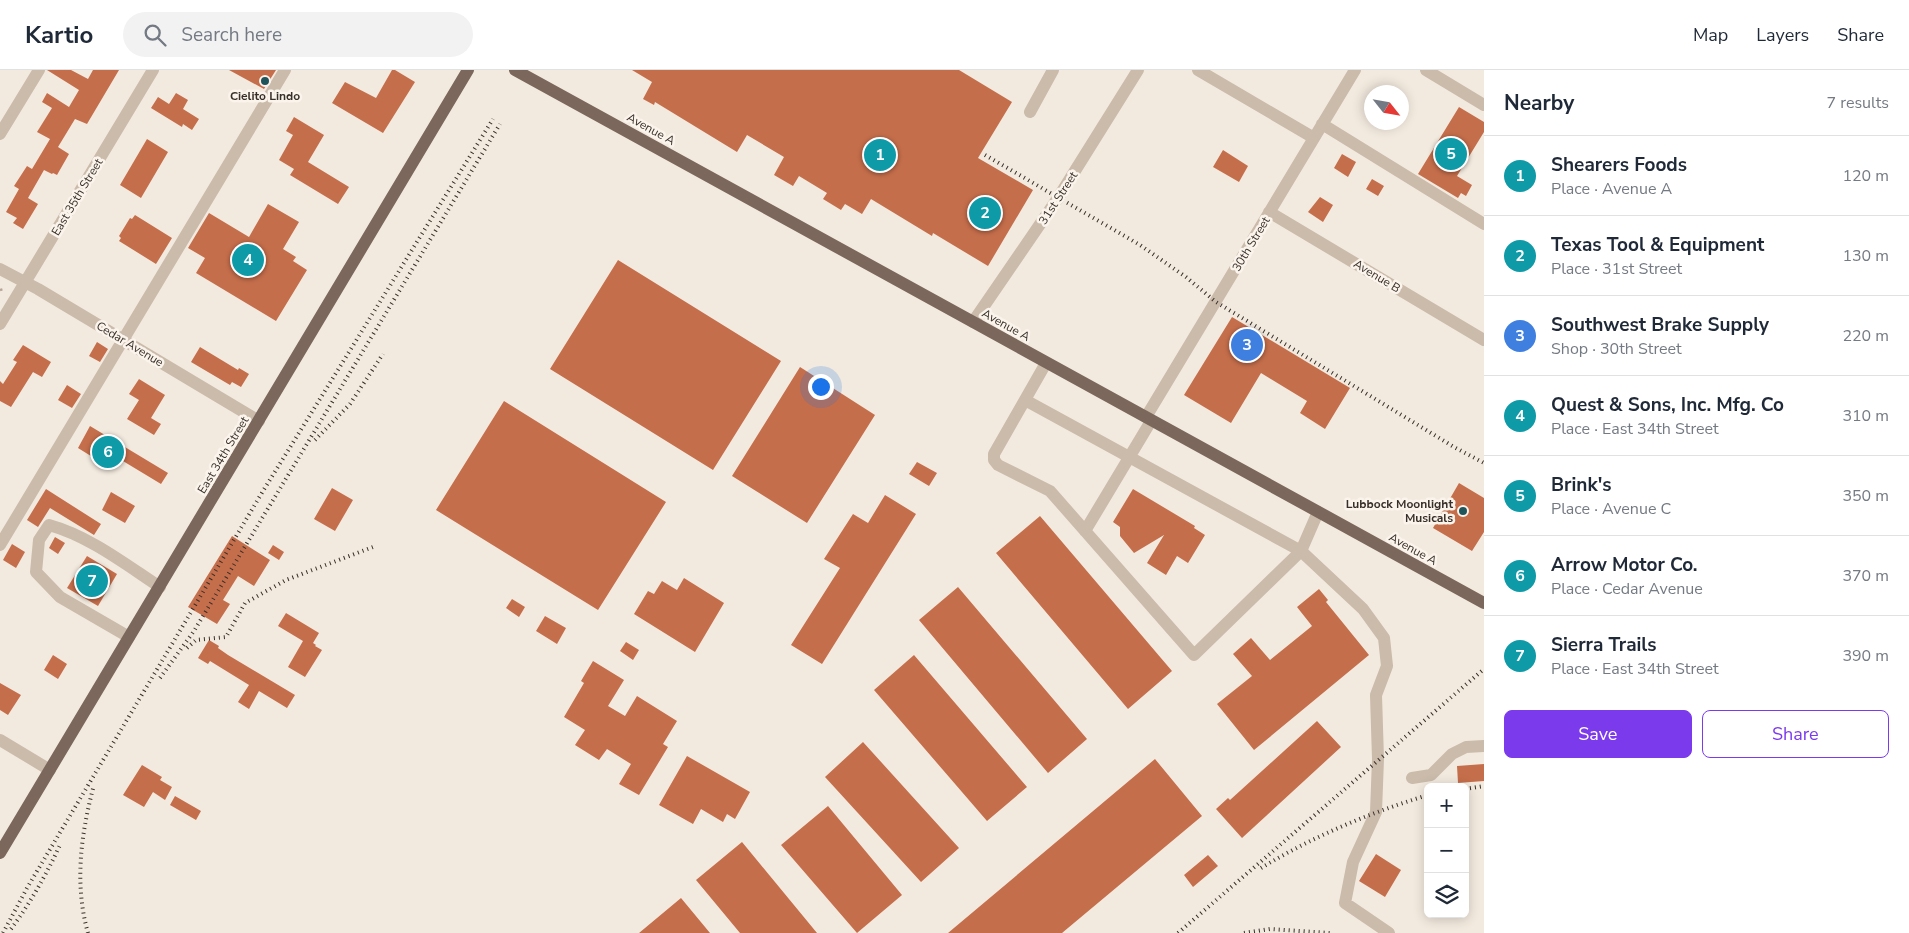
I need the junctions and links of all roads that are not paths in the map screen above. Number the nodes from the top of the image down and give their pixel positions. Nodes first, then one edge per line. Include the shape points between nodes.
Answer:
1 (40, 70) edge
2 (153, 70) edge
3 (285, 70) edge
4 (468, 70) edge
5 (515, 70) edge
6 (1053, 70) edge
7 (1138, 70) edge
8 (1198, 70) edge
9 (1355, 70) edge
10 (1426, 70) edge
11 (1483, 101) edge
12 (1030, 112) dead end
13 (1322, 124) junction
14 (0, 134) edge
15 (1314, 138) junction
16 (1269, 212) junction
17 (1484, 224) edge
18 (0, 269) edge
19 (25, 283) junction
20 (973, 322) junction
21 (0, 324) edge
22 (1484, 338) edge
23 (123, 340) junction
24 (1046, 363) junction
25 (1025, 400) junction
26 (1148, 419) junction
27 (258, 421) junction
28 (1129, 458) junction
29 (1318, 512) junction
30 (1085, 531) junction
31 (0, 545) edge
32 (1301, 552) junction
33 (160, 586) junction
34 (1484, 603) edge
35 (129, 637) junction
36 (0, 740) edge
37 (1484, 746) edge
38 (50, 770) junction
39 (1412, 778) dead end
40 (0, 853) edge
41 (1371, 928) edge
42 (1389, 933) edge

1 - 14 street
2 - 19 street, East 35th Street
3 - 23 street
4 - 27 main road, East 34th Street
5 - 20 main road, Avenue A
6 - 12 street
7 - 20 street, 31st Street via 1058,198
8 - 15 street
9 - 13 street, 30th Street
10 - 11 street
13 - 15 street, 30th Street
13 - 17 street
15 - 16 street, 30th Street
16 - 22 street, Avenue B
16 - 26 street, 30th Street
18 - 19 street, Cedar Avenue
19 - 21 street, East 35th Street
19 - 23 street, Cedar Avenue
20 - 24 main road, Avenue A
23 - 27 street, Cedar Avenue
23 - 31 street
24 - 25 street
24 - 26 main road, Avenue A
25 - 28 street
25 - 30 street via 994,454 994,460 1050,491
26 - 28 street, 30th Street
26 - 29 main road, Avenue A
27 - 33 main road, East 34th Street
28 - 30 street, 30th Street
28 - 32 street
29 - 32 street
29 - 34 main road, Avenue A
30 - 32 street via 1194,655
32 - 41 street via 1362,609 1384,638 1387,666 1376,695 1376,812 1353,862 1345,903
33 - 35 main road, East 34th Street
33 - 35 street via 66,530 49,525 39,540 36,572 60,597
35 - 38 main road, East 34th Street
36 - 38 street
37 - 39 street via 1466,747 1452,754 1431,775
38 - 40 main road, East 34th Street
41 - 42 street

